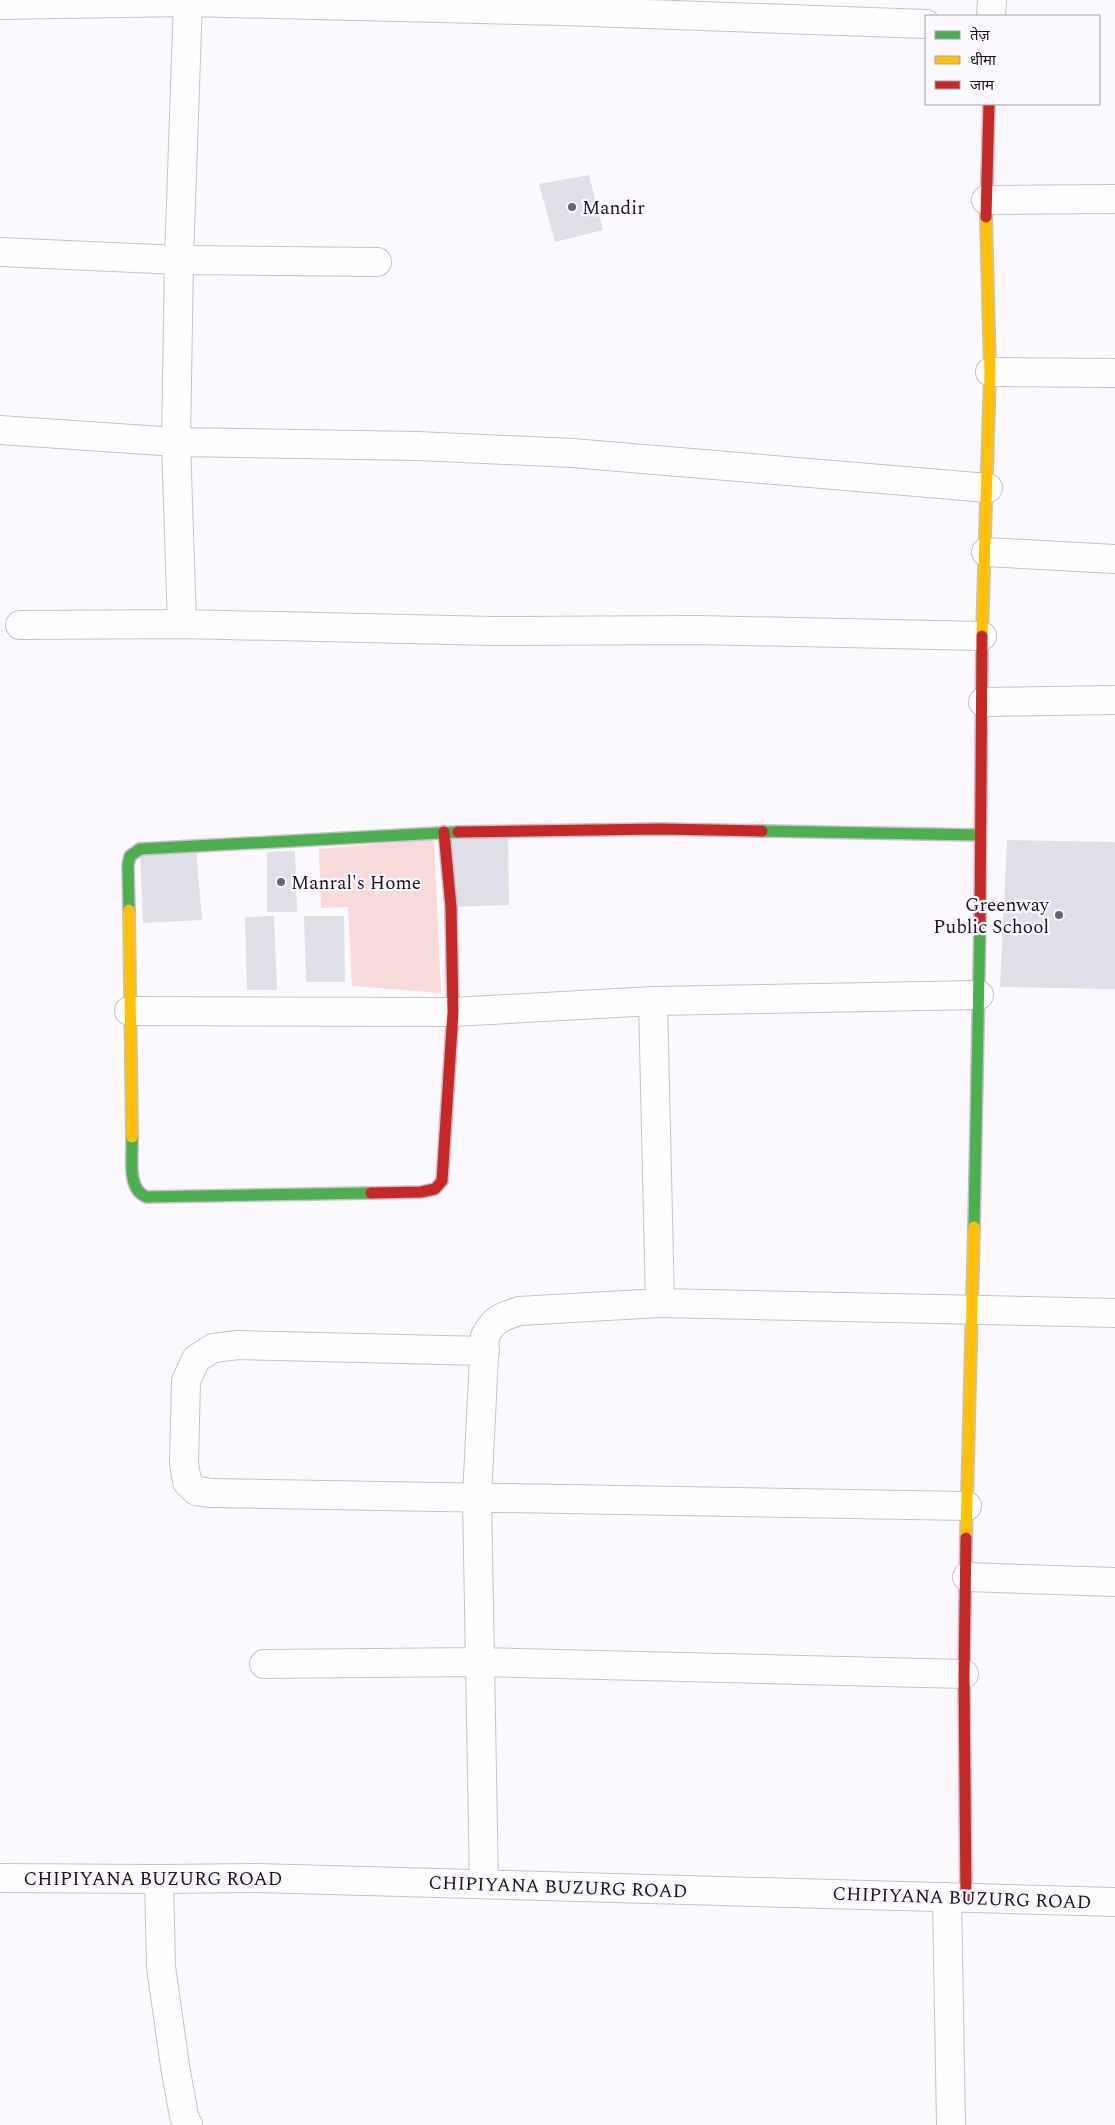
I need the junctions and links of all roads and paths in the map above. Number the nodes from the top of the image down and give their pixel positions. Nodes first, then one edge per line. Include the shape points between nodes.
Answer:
1 (992, 0) edge
2 (187, 1) edge
3 (0, 5) edge
4 (991, 15) edge
5 (925, 24) edge
6 (989, 105) edge
7 (1115, 199) edge
8 (986, 200) junction
9 (0, 252) edge
10 (179, 260) junction
11 (377, 262) dead end
12 (990, 372) junction
13 (1115, 373) edge
14 (0, 430) edge
15 (176, 442) junction
16 (988, 488) junction
17 (986, 552) junction
18 (1115, 559) edge
19 (182, 624) junction
20 (20, 625) dead end
21 (982, 636) junction
22 (1115, 700) edge
23 (983, 702) junction
24 (444, 832) junction
25 (980, 835) junction
26 (979, 995) junction
27 (653, 1001) junction
28 (129, 1011) junction
29 (453, 1012) junction
30 (660, 1303) junction
31 (972, 1309) junction
32 (1115, 1313) edge
33 (484, 1351) junction
34 (477, 1497) junction
35 (967, 1506) junction
36 (967, 1577) junction
37 (1115, 1582) edge
38 (479, 1662) junction
39 (264, 1664) dead end
40 (964, 1674) junction
41 (0, 1878) edge
42 (159, 1880) junction
43 (484, 1884) junction
44 (956, 1897) junction
45 (1115, 1902) edge
46 (188, 2125) edge
47 (951, 2125) edge

1 - 4 street
2 - 3 street
2 - 5 street
2 - 10 street
6 - 8 street
7 - 8 street
8 - 12 street
9 - 10 street
10 - 11 street
10 - 15 street
12 - 13 street
12 - 16 street
14 - 15 street
15 - 16 street via 417,446 572,453
15 - 19 street
16 - 17 street
17 - 18 street
17 - 21 street
19 - 20 street
19 - 21 street
21 - 23 street
22 - 23 street
23 - 25 street
24 - 25 street via 661,829
24 - 28 street via 140,849 130,856 128,865
24 - 29 street via 451,906
25 - 26 street
26 - 27 street
26 - 31 street
27 - 29 street
27 - 30 street
28 - 29 street
28 - 29 street via 133,1182 141,1196 151,1198 421,1192 435,1189 442,1181 444,1168
30 - 31 street
30 - 33 street via 519,1311 491,1324 485,1336
31 - 32 street
31 - 35 street
33 - 34 street
33 - 34 street via 238,1345 213,1348 196,1359 186,1381 184,1463 188,1482 196,1491
34 - 35 street
34 - 38 street
35 - 36 street
36 - 37 street
36 - 40 street
38 - 39 street
38 - 40 street
38 - 43 street
40 - 44 street
41 - 42 street, CHIPIYANA BUZURG ROAD
42 - 43 street, CHIPIYANA BUZURG ROAD via 257,1878
42 - 46 street via 161,1967 175,2066
43 - 44 street, CHIPIYANA BUZURG ROAD
44 - 45 street, CHIPIYANA BUZURG ROAD
44 - 47 street

